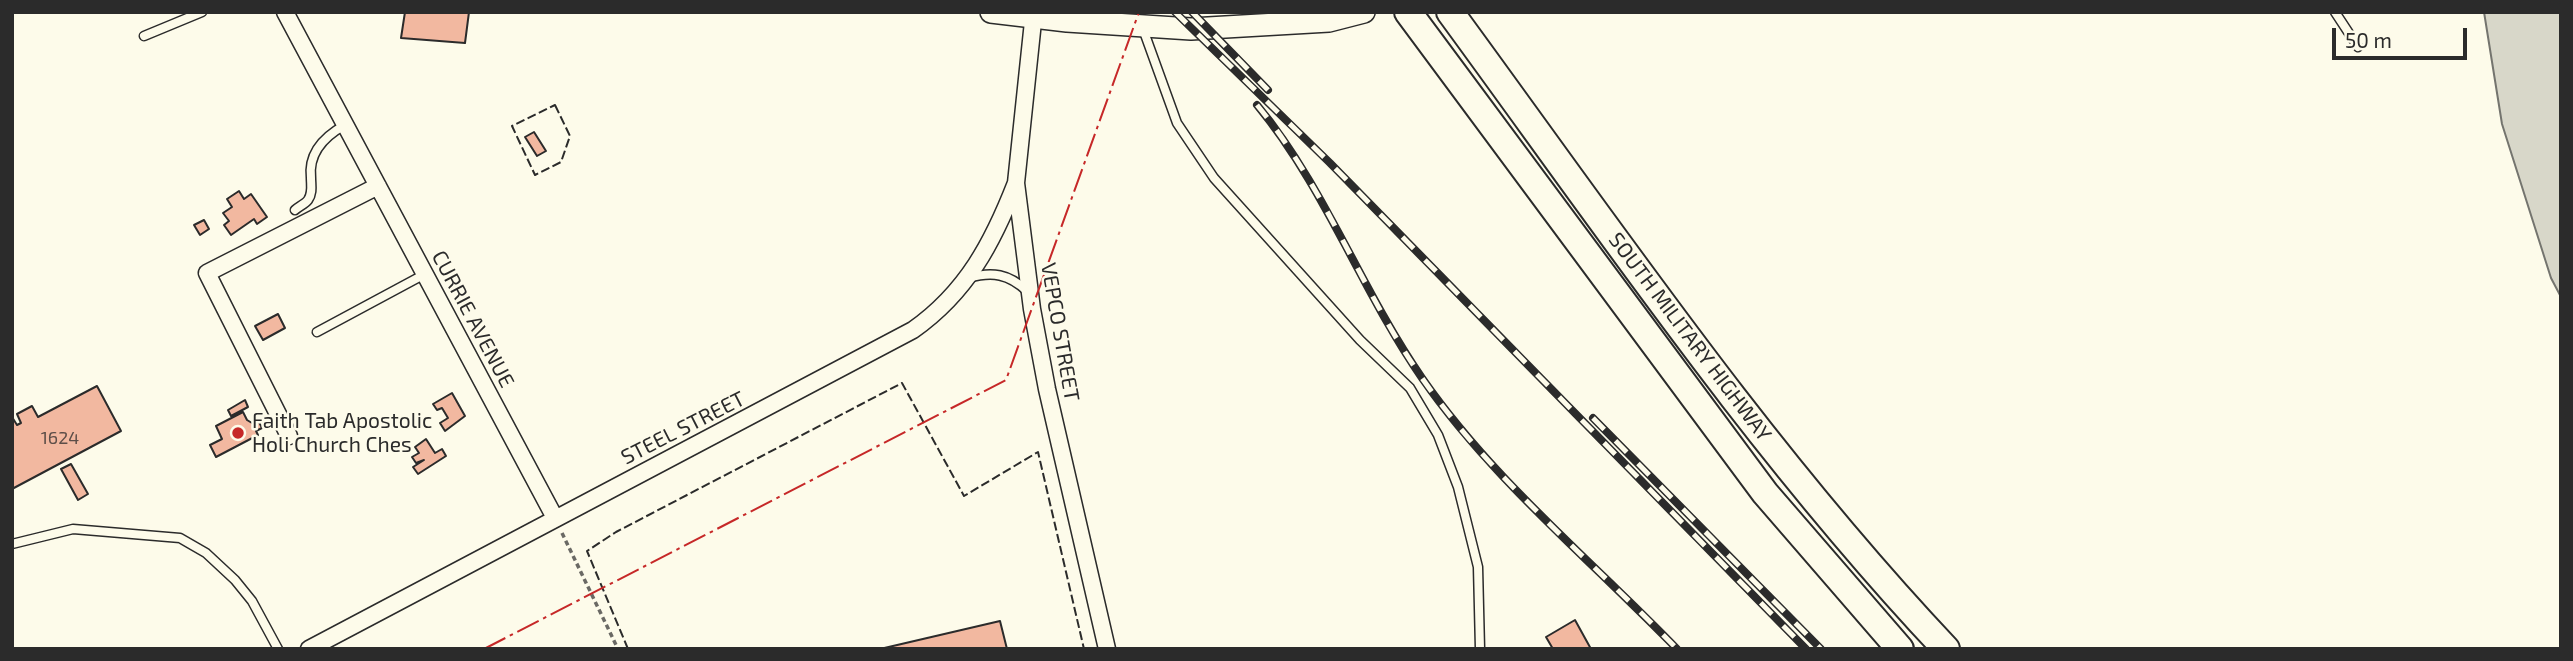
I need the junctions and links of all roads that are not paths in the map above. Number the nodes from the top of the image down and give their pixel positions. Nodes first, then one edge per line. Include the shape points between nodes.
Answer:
1 (202, 12) edge
2 (285, 12) edge
3 (991, 12) edge
4 (1364, 12) edge
5 (1408, 12) edge
6 (1450, 12) edge
7 (2335, 12) edge
8 (1034, 15) edge
9 (1300, 17) edge
10 (1142, 26) junction
11 (144, 36) dead end
12 (2358, 47) dead end
13 (345, 125) junction
14 (1016, 183) junction
15 (379, 186) junction
16 (295, 210) dead end
17 (425, 274) junction
18 (969, 278) junction
19 (1031, 294) junction
20 (317, 332) dead end
21 (289, 436) dead end
22 (555, 518) junction
23 (12, 544) edge
24 (278, 649) edge
25 (309, 649) edge
26 (1107, 649) edge
27 (1480, 649) edge
28 (1900, 649) edge
29 (1946, 649) edge

1 - 11 lane
2 - 13 street, CURRIE AVENUE
3 - 8 street
4 - 9 street via 1329,22
5 - 28 main road, SOUTH MILITARY HIGHWAY via 1765,493
6 - 29 main road, SOUTH MILITARY HIGHWAY via 1803,488
7 - 12 lane
8 - 10 street
8 - 14 street, VEPCO STREET
9 - 10 street via 1191,29
10 - 27 lane via 1177,123 1214,178 1351,330 1410,388 1438,435 1458,487 1478,567
13 - 15 street, CURRIE AVENUE
13 - 16 lane via 318,147 311,163 308,200
14 - 18 street, STEEL STREET via 1000,224
14 - 19 street, VEPCO STREET
15 - 17 street, CURRIE AVENUE
15 - 21 street via 207,273
17 - 20 lane
17 - 22 street, CURRIE AVENUE
18 - 19 lane via 989,272
18 - 22 street, STEEL STREET via 937,313 878,351
19 - 26 street, VEPCO STREET via 1047,389
22 - 25 street, STEEL STREET
23 - 24 lane via 73,529 180,538 206,553 235,580

